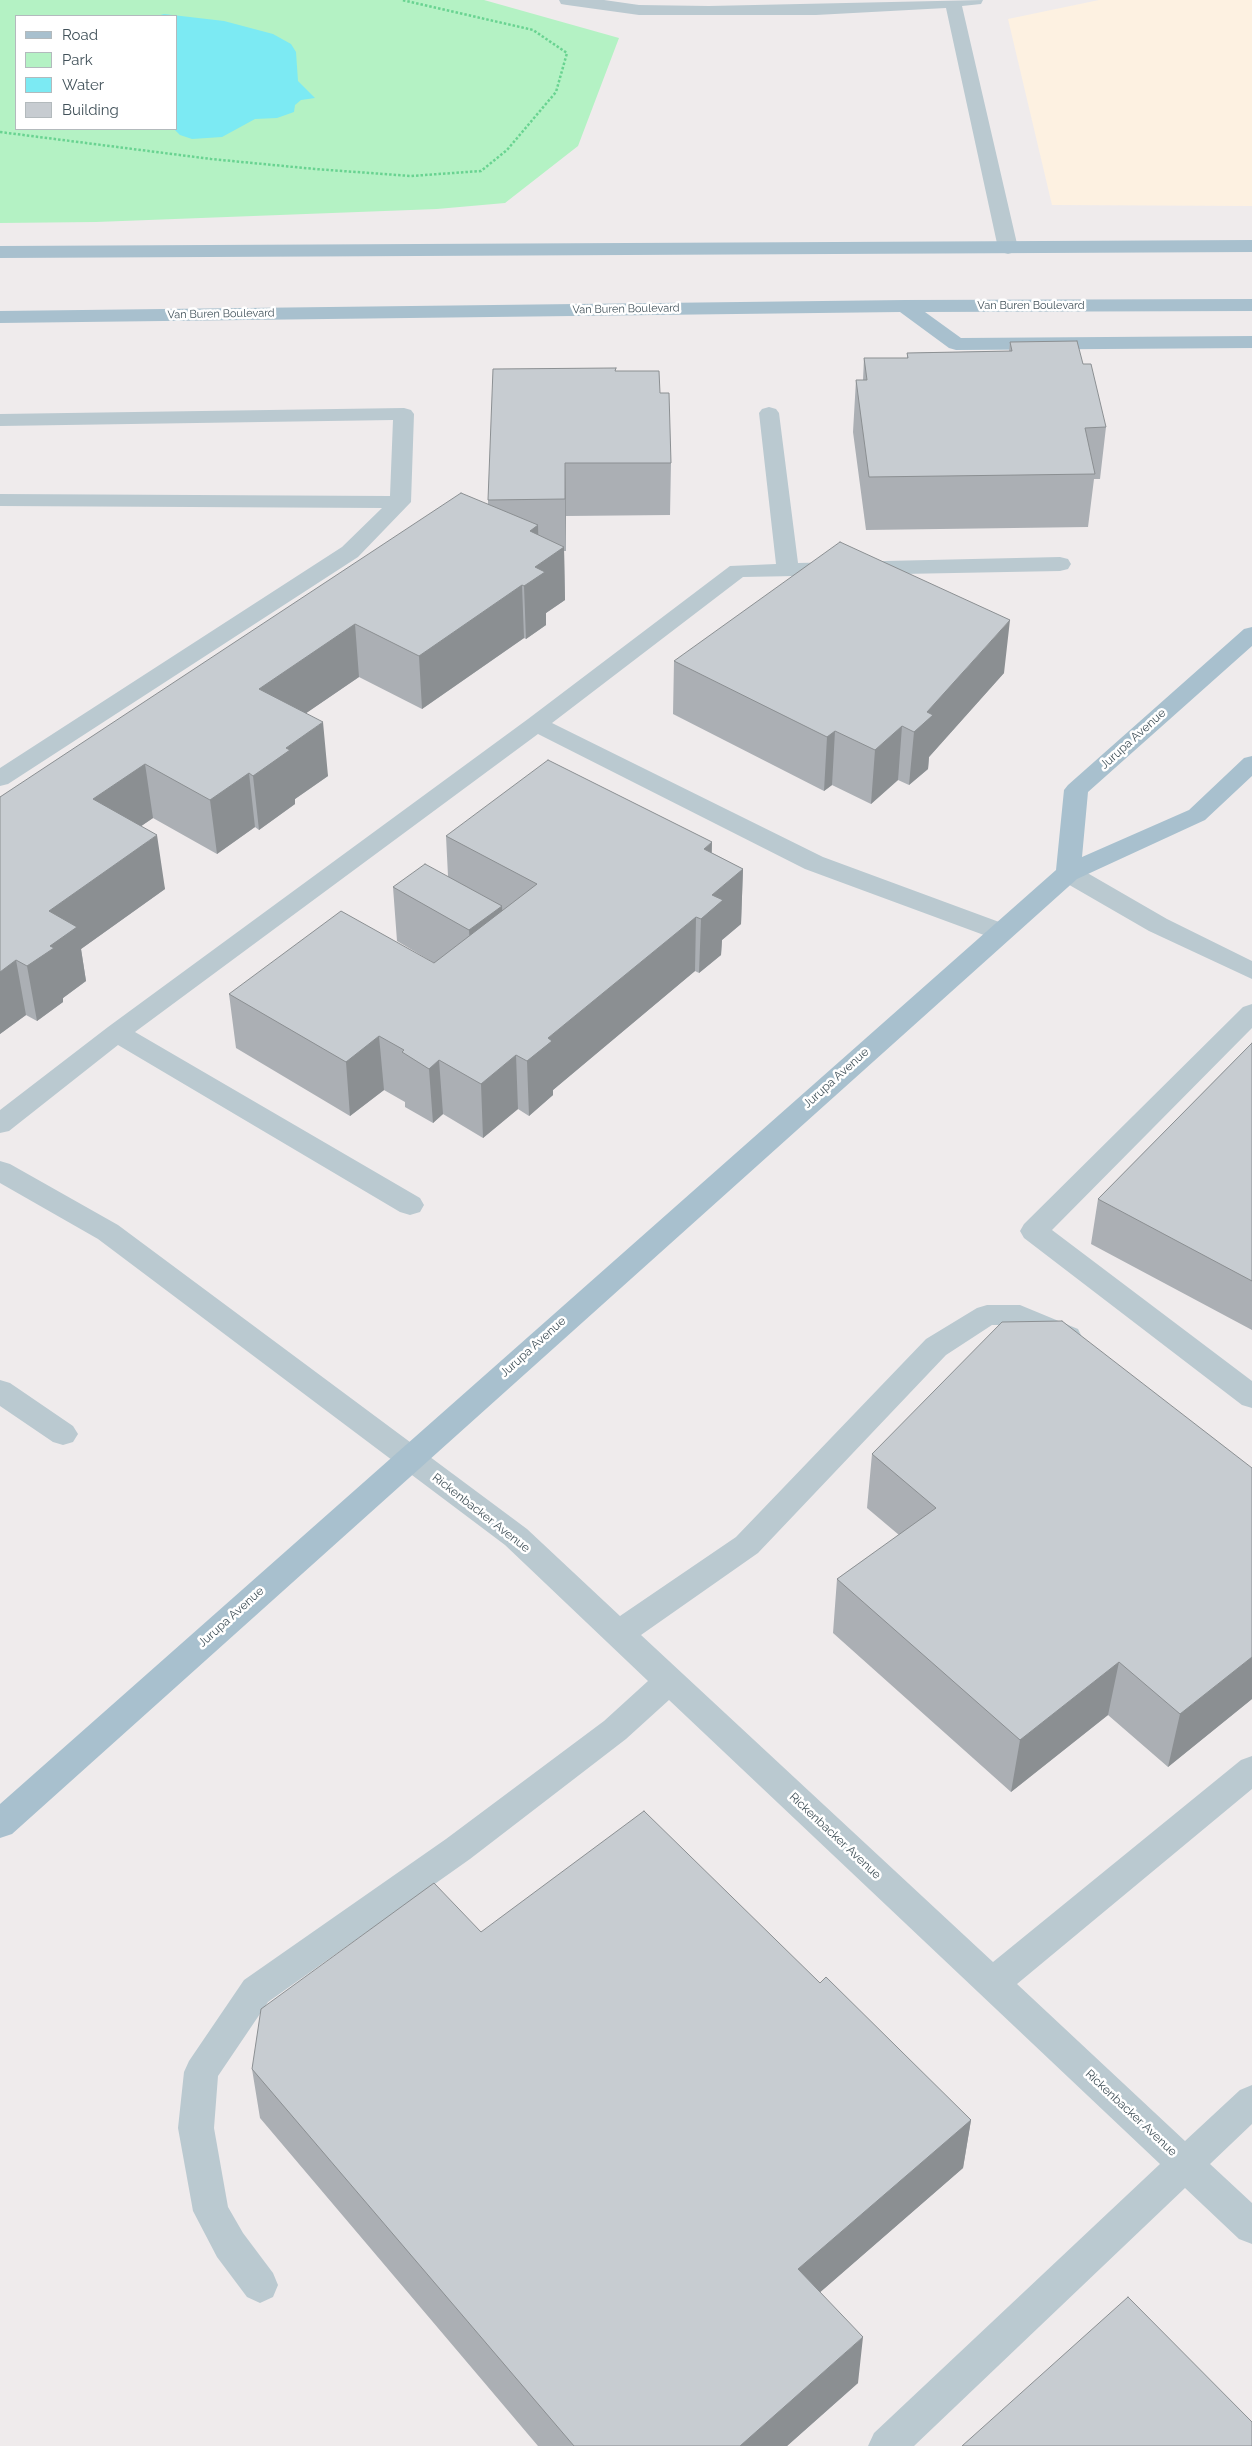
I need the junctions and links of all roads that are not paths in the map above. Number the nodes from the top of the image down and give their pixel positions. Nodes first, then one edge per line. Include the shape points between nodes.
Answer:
1 (567, 0) edge
2 (975, 0) edge
3 (953, 2) junction
4 (1252, 246) edge
5 (1008, 248) junction
6 (0, 252) edge
7 (1252, 305) edge
8 (905, 306) junction
9 (0, 317) edge
10 (1252, 342) edge
11 (769, 413) dead end
12 (0, 420) edge
13 (0, 500) edge
14 (400, 502) junction
15 (1060, 564) dead end
16 (788, 570) junction
17 (1252, 634) edge
18 (536, 724) junction
19 (1252, 763) edge
20 (0, 779) edge
21 (1068, 873) junction
22 (1000, 932) junction
23 (1252, 971) edge
24 (1252, 1013) edge
25 (117, 1033) junction
26 (0, 1124) edge
27 (0, 1171) edge
28 (410, 1205) dead end
29 (1088, 1347) edge
30 (0, 1391) edge
31 (1252, 1397) edge
32 (63, 1434) dead end
33 (409, 1457) junction
34 (619, 1633) junction
35 (669, 1681) junction
36 (1252, 1770) edge
37 (0, 1824) edge
38 (992, 1984) junction
39 (1252, 2101) edge
40 (1186, 2165) junction
41 (1252, 2227) edge
42 (260, 2285) dead end
43 (887, 2446) edge

1 - 3 street via 639,10 816,10
2 - 3 street
3 - 5 street
4 - 5 main road
5 - 6 main road
7 - 8 main road, Van Buren Boulevard
8 - 9 main road, Van Buren Boulevard
8 - 10 main road via 956,344
11 - 16 street
12 - 14 street via 404,414
13 - 14 street
14 - 20 street via 350,552
15 - 16 street
16 - 18 street via 738,571
17 - 21 main road, Jurupa Avenue via 1076,790
18 - 22 street via 814,863
18 - 25 street
19 - 21 main road, Jurupa Avenue via 1197,815
21 - 22 main road, Jurupa Avenue
21 - 23 street via 1158,925
22 - 33 main road, Jurupa Avenue
24 - 31 street via 1034,1231
25 - 26 street
25 - 28 street
27 - 33 street, Rickenbacker Avenue via 108,1232
29 - 34 street via 1020,1315 987,1315 936,1347 747,1545
30 - 32 street
33 - 34 street, Rickenbacker Avenue via 516,1536
33 - 37 main road, Jurupa Avenue
34 - 35 street, Rickenbacker Avenue
35 - 38 street, Rickenbacker Avenue
35 - 42 street via 615,1730 466,1843 256,1991 201,2072 196,2128 211,2211 230,2245
36 - 38 street
38 - 40 street, Rickenbacker Avenue
39 - 40 street
40 - 41 street, Rickenbacker Avenue
40 - 43 street

